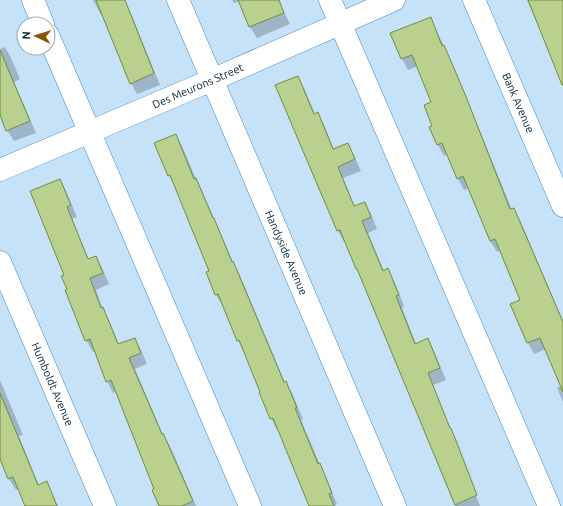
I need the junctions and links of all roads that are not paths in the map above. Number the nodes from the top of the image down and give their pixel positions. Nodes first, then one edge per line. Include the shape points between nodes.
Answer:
1 (33, 0) edge
2 (178, 0) edge
3 (330, 0) edge
4 (394, 0) edge
5 (474, 0) edge
6 (40, 16) edge
7 (340, 24) junction
8 (56, 53) edge
9 (212, 80) junction
10 (90, 132) junction
11 (0, 170) edge
12 (563, 206) edge
13 (0, 262) edge
14 (105, 506) edge
15 (250, 506) edge
16 (394, 506) edge
17 (549, 506) edge

1 - 6 street
2 - 9 street, Handyside Avenue
3 - 7 street
4 - 7 street, Des Meurons Street
5 - 12 street, Bank Avenue
7 - 9 street, Des Meurons Street
7 - 17 street
8 - 10 street
9 - 10 street, Des Meurons Street
9 - 16 street, Handyside Avenue
10 - 11 street, Des Meurons Street
10 - 15 street
13 - 14 street, Humboldt Avenue

